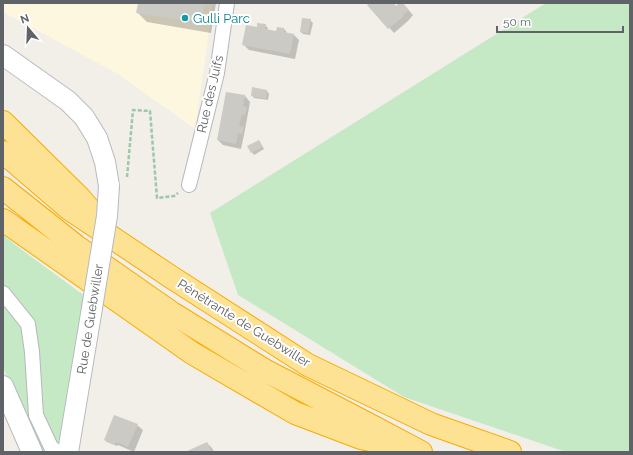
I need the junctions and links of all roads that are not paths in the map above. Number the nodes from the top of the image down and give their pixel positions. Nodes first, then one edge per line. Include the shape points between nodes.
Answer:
1 (227, 3) edge
2 (3, 55) edge
3 (3, 122) edge
4 (3, 152) edge
5 (189, 185) road end
6 (3, 188) edge
7 (3, 220) edge
8 (116, 240) junction
9 (3, 293) edge
10 (3, 386) edge
11 (419, 451) edge
12 (32, 452) edge
13 (57, 452) edge
14 (68, 452) edge
15 (510, 452) edge

1 - 5 street, Rue des Juifs via 217,73
2 - 14 main road, Rue de Guebwiller, bridge via 68,101 84,117 97,138 105,162 118,182 107,216
3 - 8 highway via 79,197
4 - 8 highway, Pénétrante de Guebwiller via 68,208
6 - 11 highway via 76,246 172,313 266,371
7 - 11 highway via 192,353 296,413 361,438
8 - 15 highway, Pénétrante de Guebwiller via 308,365 431,424
9 - 13 street via 28,324 36,416 51,447
10 - 12 main road

